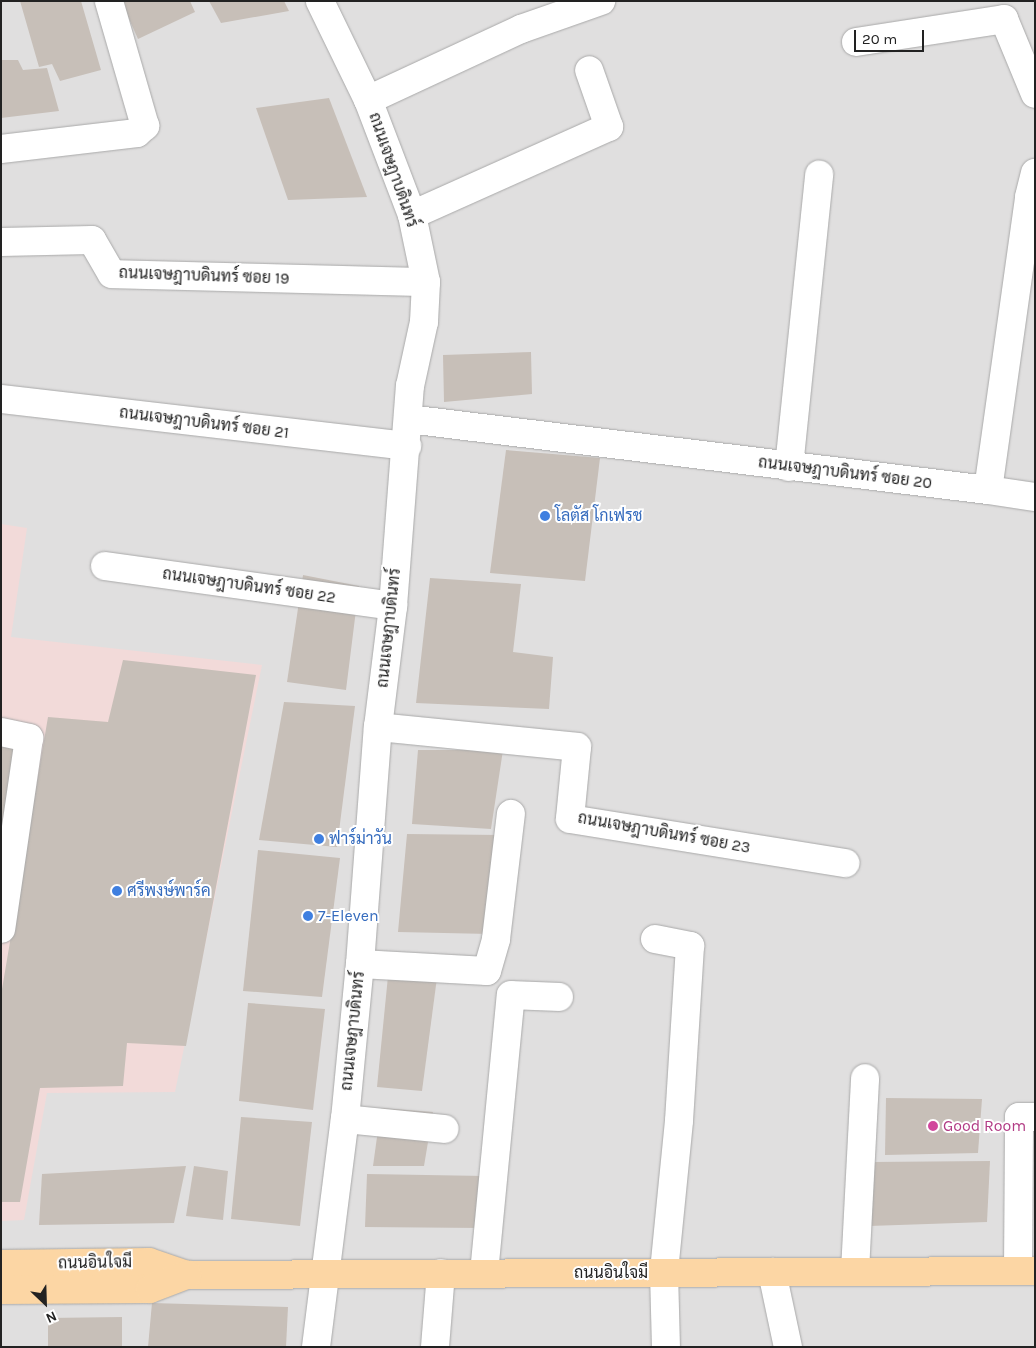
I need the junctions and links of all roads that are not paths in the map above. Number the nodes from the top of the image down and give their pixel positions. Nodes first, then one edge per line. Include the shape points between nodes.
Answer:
1 (109, 1) edge
2 (320, 1) edge
3 (601, 1) edge
4 (1001, 10) edge
5 (856, 42) dead end
6 (589, 70) dead end
7 (1035, 94) edge
8 (368, 100) junction
9 (1, 149) edge
10 (819, 175) dead end
11 (1032, 185) edge
12 (412, 215) junction
13 (1, 242) edge
14 (426, 282) junction
15 (1, 399) edge
16 (408, 419) junction
17 (407, 446) junction
18 (789, 467) junction
19 (988, 490) junction
20 (1035, 497) edge
21 (105, 566) dead end
22 (393, 606) junction
23 (378, 727) junction
24 (1, 732) edge
25 (511, 814) dead end
26 (846, 863) dead end
27 (6, 865) edge
28 (1, 929) edge
29 (655, 940) dead end
30 (360, 964) junction
31 (560, 997) dead end
32 (865, 1078) dead end
33 (1035, 1117) edge
34 (345, 1119) junction
35 (445, 1129) dead end
36 (1, 1264) edge
37 (855, 1271) junction
38 (1026, 1271) edge
39 (664, 1272) junction
40 (772, 1272) junction
41 (484, 1273) junction
42 (326, 1274) junction
43 (441, 1274) junction
44 (187, 1275) junction
45 (1, 1290) edge
46 (316, 1347) edge
47 (436, 1347) edge
48 (666, 1347) edge
49 (788, 1347) edge

1 - 9 street via 144,126 137,133
2 - 8 street, ถนนเจษฎาบดินทร์
3 - 8 street via 521,28
4 - 5 street
4 - 7 street
6 - 12 street via 609,127
8 - 12 street, ถนนเจษฎาบดินทร์
10 - 18 street
11 - 19 street
12 - 14 street, ถนนเจษฎาบดินทร์
13 - 14 street, ถนนเจษฎาบดินทร์ ซอย 19 via 92,240 112,274
14 - 16 street, ถนนเจษฎาบดินทร์ via 424,322 410,386
15 - 17 street, ถนนเจษฎาบดินทร์ ซอย 21
16 - 17 street, ถนนเจษฎาบดินทร์
16 - 18 street, ถนนเจษฎาบดินทร์ ซอย 20
17 - 22 street, ถนนเจษฎาบดินทร์
18 - 19 street, ถนนเจษฎาบดินทร์ ซอย 20
19 - 20 street, ถนนเจษฎาบดินทร์ ซอย 20
21 - 22 street, ถนนเจษฎาบดินทร์ ซอย 22
22 - 23 street, ถนนเจษฎาบดินทร์
23 - 26 street, ถนนเจษฎาบดินทร์ ซอย 23 via 577,747 570,818
23 - 30 street, ถนนเจษฎาบดินทร์
24 - 27 street via 30,738
25 - 30 street via 496,939 487,971
27 - 28 street
29 - 39 street via 690,946 679,1121
30 - 34 street, ถนนเจษฎาบดินทร์
31 - 41 street via 511,995
32 - 37 street
33 - 38 street via 1019,1117
34 - 35 street
34 - 42 street, ถนนเจษฎาบดินทร์
36 - 44 main road, ถนนอินใจมี via 149,1262
37 - 38 main road, ถนนอินใจมี
37 - 40 main road, ถนนอินใจมี
39 - 40 main road, ถนนอินใจมี
39 - 41 main road, ถนนอินใจมี
39 - 48 street
40 - 49 street
41 - 43 main road, ถนนอินใจมี
42 - 43 main road, ถนนอินใจมี
42 - 44 main road, ถนนอินใจมี
42 - 46 street, ถนนเจษฎาบดินทร์
43 - 47 street
44 - 45 main road, ถนนอินใจมี via 150,1289

